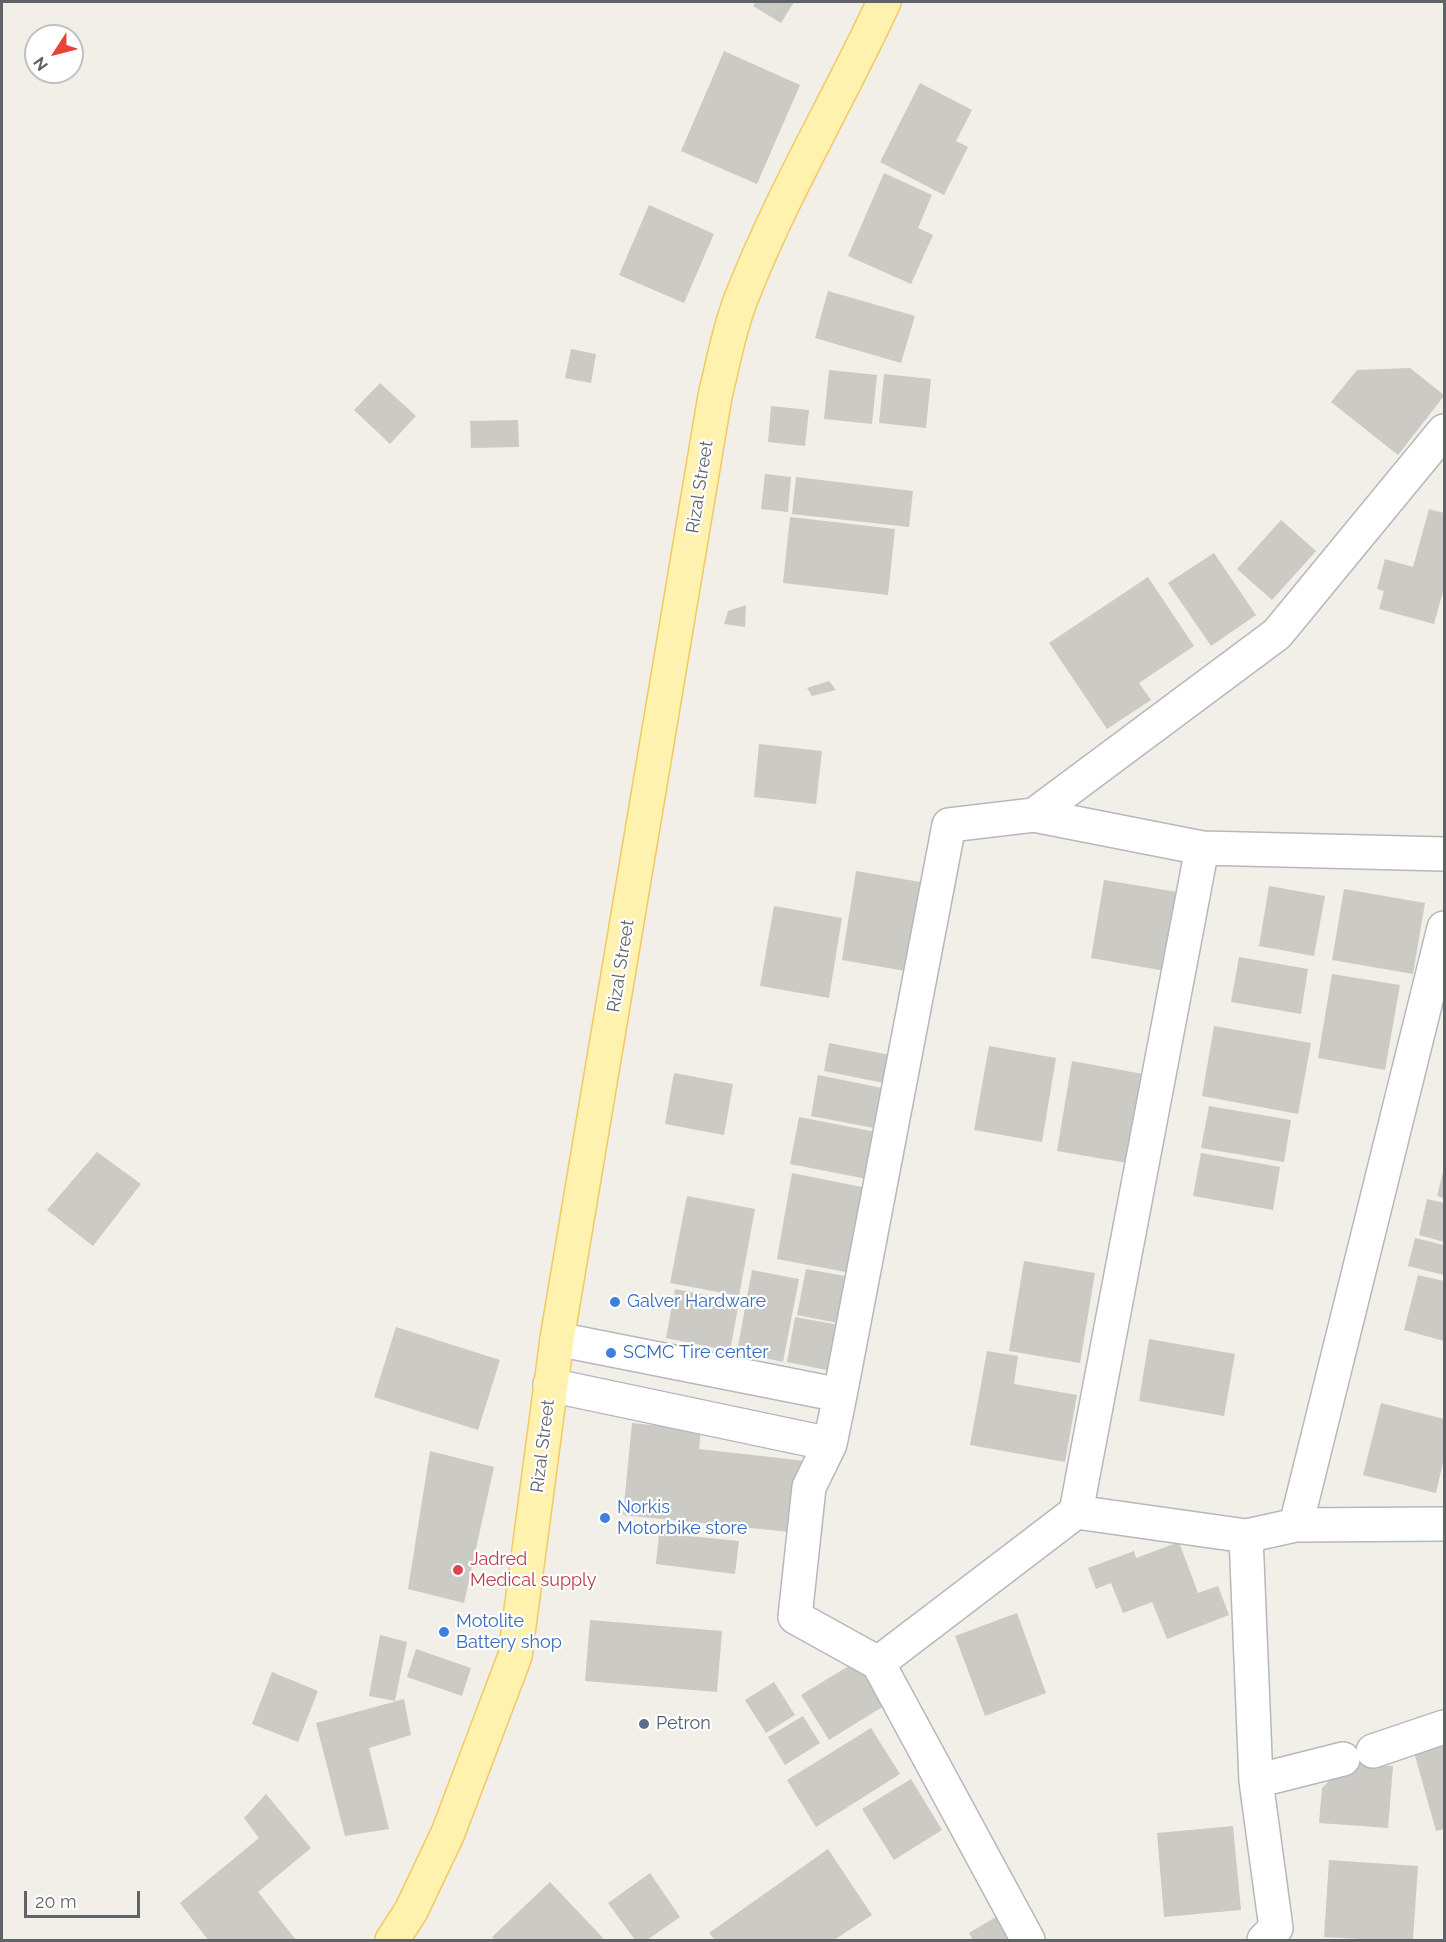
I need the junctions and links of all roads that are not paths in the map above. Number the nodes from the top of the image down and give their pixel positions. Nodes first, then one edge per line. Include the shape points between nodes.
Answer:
1 (884, 2) edge
2 (1444, 431) edge
3 (1034, 815) junction
4 (1202, 848) junction
5 (1444, 854) edge
6 (1444, 928) edge
7 (557, 1339) junction
8 (550, 1385) junction
9 (840, 1395) junction
10 (830, 1444) junction
11 (1076, 1512) junction
12 (1444, 1524) edge
13 (1296, 1525) junction
14 (1246, 1536) junction
15 (878, 1663) junction
16 (1444, 1727) edge
17 (1256, 1781) junction
18 (392, 1941) edge
19 (1028, 1941) edge
20 (1264, 1941) edge

1 - 7 main road, Rizal Street via 785,197 740,301 715,396
2 - 3 street via 1277,634
3 - 4 street
3 - 9 street via 949,825
4 - 5 street
4 - 11 street
6 - 13 street
7 - 8 main road, Rizal Street
7 - 9 street
8 - 10 street
8 - 18 main road, Rizal Street via 515,1656 448,1833 411,1911
9 - 10 street
10 - 15 street via 809,1487 795,1617
11 - 14 street
11 - 15 street
12 - 13 street
13 - 14 street
14 - 17 street
15 - 19 street
16 - 17 street via 1358,1755
17 - 20 street via 1276,1928

